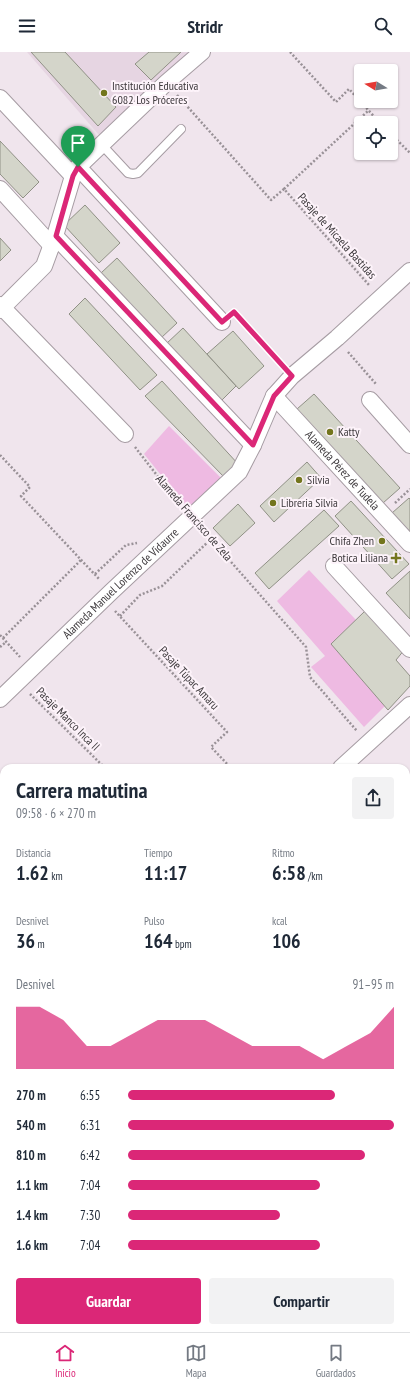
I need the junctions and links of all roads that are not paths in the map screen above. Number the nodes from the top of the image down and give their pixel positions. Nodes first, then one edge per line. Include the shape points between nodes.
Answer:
1 (202, 52) edge
2 (0, 98) edge
3 (181, 129) dead end
4 (102, 145) junction
5 (76, 171) junction
6 (0, 190) edge
7 (54, 241) junction
8 (410, 271) edge
9 (1, 308) edge
10 (222, 322) road end
11 (274, 396) junction
12 (370, 400) dead end
13 (125, 434) road end
14 (253, 445) junction
15 (410, 445) edge
16 (410, 544) edge
17 (334, 566) dead end
18 (410, 649) edge
19 (0, 699) edge
20 (410, 705) edge
21 (344, 764) edge

1 - 4 street
2 - 5 street
3 - 4 lane via 138,173 128,173
4 - 5 street
5 - 7 street
5 - 10 street
6 - 7 street
7 - 9 street via 44,266
7 - 14 street
8 - 11 street, Alameda Manuel Lorenzo de Vidaurre via 292,376
9 - 13 street
11 - 14 street, Alameda Manuel Lorenzo de Vidaurre
11 - 16 street, Alameda Pérez de Tudela
12 - 15 street
14 - 19 street, Alameda Manuel Lorenzo de Vidaurre via 239,472 186,512 108,595
17 - 18 street
20 - 21 street

